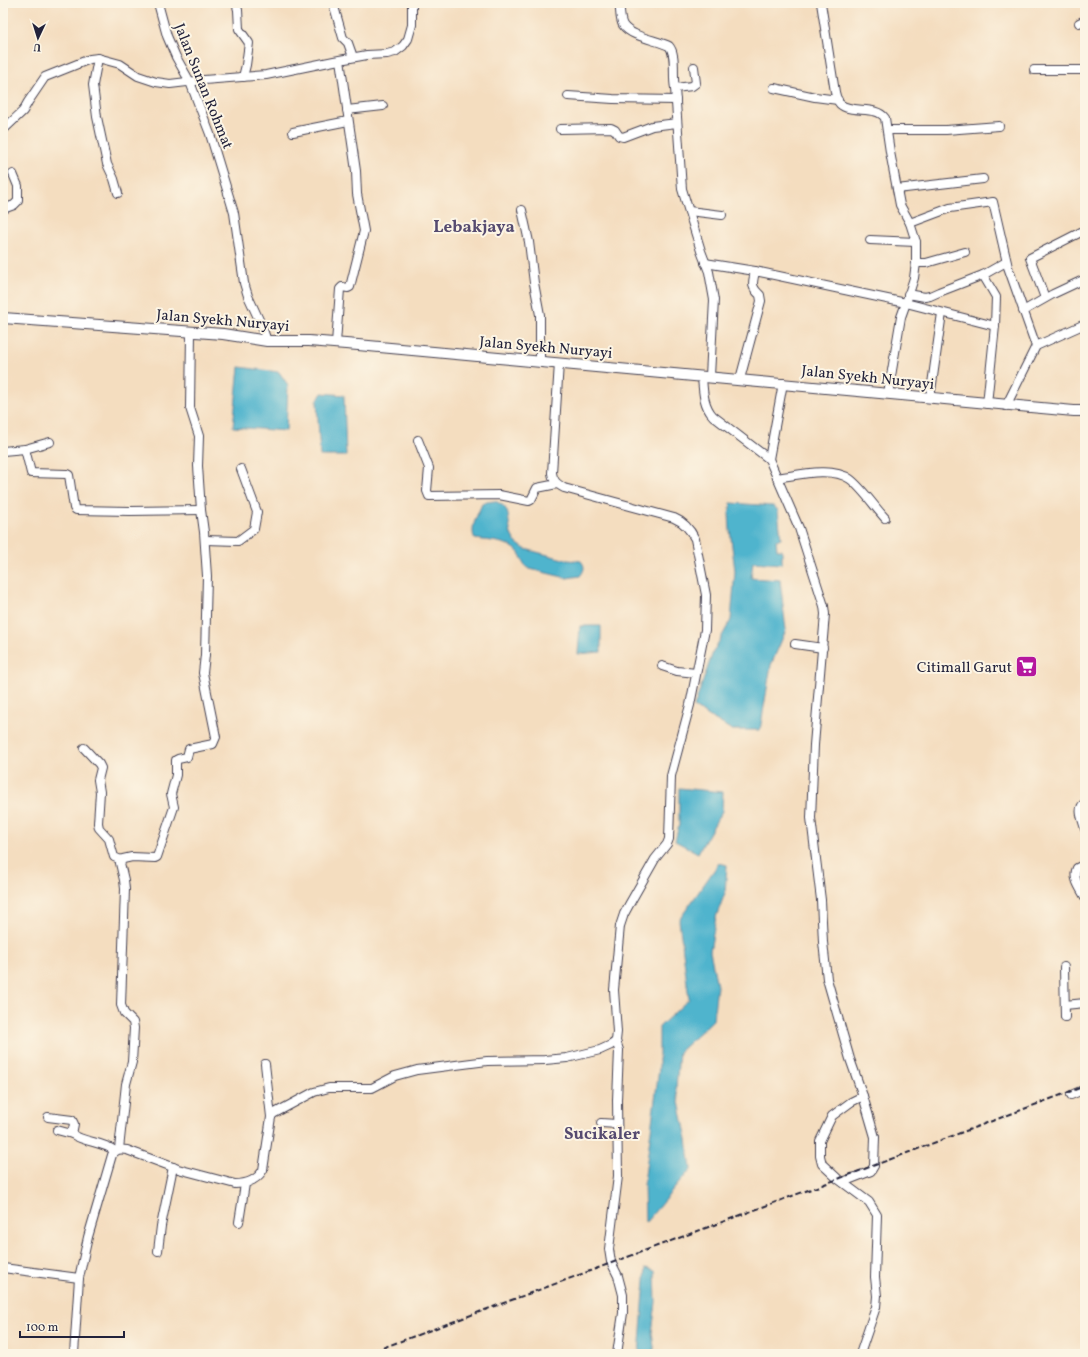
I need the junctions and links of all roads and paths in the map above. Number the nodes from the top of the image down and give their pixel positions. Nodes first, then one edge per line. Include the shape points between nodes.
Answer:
1 (158, 3) edge
2 (236, 3) edge
3 (333, 3) edge
4 (412, 3) edge
5 (619, 3) edge
6 (821, 3) edge
7 (353, 57) junction
8 (98, 58) junction
9 (340, 60) junction
10 (694, 67) dead end
11 (1034, 70) dead end
12 (1085, 70) edge
13 (243, 77) junction
14 (190, 82) junction
15 (675, 88) junction
16 (774, 88) dead end
17 (568, 96) dead end
18 (676, 100) junction
19 (838, 100) junction
20 (383, 106) dead end
21 (347, 110) junction
22 (348, 121) junction
23 (677, 123) junction
24 (999, 126) dead end
25 (560, 129) dead end
26 (3, 130) edge
27 (887, 130) junction
28 (293, 132) dead end
29 (13, 174) dead end
30 (983, 179) dead end
31 (897, 189) junction
32 (118, 193) dead end
33 (3, 209) edge
34 (522, 210) dead end
35 (688, 211) junction
36 (722, 215) dead end
37 (910, 223) junction
38 (1085, 230) edge
39 (870, 240) dead end
40 (916, 242) junction
41 (965, 252) dead end
42 (1006, 262) junction
43 (705, 263) junction
44 (916, 263) junction
45 (755, 271) junction
46 (983, 275) junction
47 (1085, 279) edge
48 (908, 294) junction
49 (1045, 298) junction
50 (906, 303) junction
51 (1023, 311) junction
52 (942, 313) junction
53 (3, 318) edge
54 (1085, 324) edge
55 (995, 326) junction
56 (192, 332) junction
57 (266, 341) junction
58 (336, 343) junction
59 (1036, 346) junction
60 (540, 361) junction
61 (559, 363) junction
62 (706, 376) junction
63 (740, 379) junction
64 (783, 383) junction
65 (888, 394) junction
66 (930, 398) junction
67 (987, 404) junction
68 (1006, 406) junction
69 (1074, 411) junction
70 (1085, 411) edge
71 (1085, 417) edge
72 (418, 440) dead end
73 (50, 442) dead end
74 (25, 449) junction
75 (3, 451) edge
76 (769, 459) junction
77 (241, 469) dead end
78 (777, 478) junction
79 (557, 484) junction
80 (201, 510) junction
81 (885, 518) dead end
82 (205, 540) junction
83 (795, 644) dead end
84 (823, 648) junction
85 (662, 666) dead end
86 (696, 673) junction
87 (84, 748) dead end
88 (1085, 803) edge
89 (1085, 828) edge
90 (121, 860) junction
91 (1085, 864) edge
92 (1085, 898) edge
93 (1064, 967) dead end
94 (1085, 1003) edge
95 (1065, 1005) junction
96 (1065, 1017) dead end
97 (616, 1040) junction
98 (265, 1064) dead end
99 (1085, 1089) edge
100 (1071, 1095) dead end
101 (863, 1096) junction
102 (48, 1117) dead end
103 (271, 1117) junction
104 (601, 1122) dead end
105 (618, 1124) junction
106 (57, 1130) dead end
107 (72, 1134) junction
108 (117, 1150) junction
109 (172, 1167) junction
110 (843, 1182) junction
111 (244, 1184) junction
112 (239, 1222) dead end
113 (158, 1251) dead end
114 (3, 1268) edge
115 (79, 1278) junction
116 (74, 1354) edge
117 (617, 1354) edge
118 (860, 1354) edge

1 - 14 street, Jalan Sunan Rohmat via 167,36
2 - 13 street via 239,29 249,43
3 - 7 street via 343,38 348,43
4 - 7 street via 412,24 403,46 387,54
5 - 15 street via 624,26 638,35 669,46 672,50
6 - 19 street
7 - 9 street
8 - 14 street via 120,64 138,76 156,82
8 - 26 street via 45,77 23,111
8 - 32 street via 93,85 97,117 107,164
9 - 13 street via 266,75
9 - 21 street
10 - 15 street via 696,83
11 - 12 street
13 - 14 street
14 - 57 street, Jalan Sunan Rohmat via 225,181 234,213 244,283
15 - 18 street
16 - 19 street
17 - 18 street
18 - 23 street
19 - 27 street via 848,107 882,114
20 - 21 street
21 - 22 street
22 - 28 street
22 - 58 street via 364,231 350,287 340,287
23 - 25 street via 652,126 623,137 611,128
23 - 35 street via 681,183
24 - 27 street via 946,130
27 - 31 street
29 - 33 street via 18,186 18,201
30 - 31 street
31 - 37 street via 901,208
34 - 60 street via 540,315
35 - 36 street
35 - 43 street
37 - 40 street
37 - 42 street via 950,208 993,202
38 - 49 street via 1030,258
39 - 40 street
40 - 44 street
41 - 44 street via 926,263
42 - 46 street
42 - 51 street
43 - 45 street
43 - 62 street via 714,304
44 - 48 street
45 - 50 street
45 - 63 street via 753,285 761,301
46 - 48 street via 930,296
46 - 55 street via 996,296
47 - 49 street
48 - 50 street
49 - 51 street
50 - 52 street
50 - 65 street via 901,317
51 - 59 street
52 - 55 street
52 - 66 street
53 - 56 main road, Jalan Syekh Nuryayi
54 - 59 street
55 - 67 street
56 - 57 main road, Jalan Syekh Nuryayi
56 - 80 street via 190,408 199,436
57 - 58 main road, Jalan Syekh Nuryayi
58 - 60 main road, Jalan Syekh Nuryayi
59 - 68 street
60 - 61 main road, Jalan Syekh Nuryayi
61 - 62 main road, Jalan Syekh Nuryayi
61 - 79 street via 552,473
62 - 63 main road, Jalan Syekh Nuryayi
62 - 76 street via 704,397 708,410
63 - 64 main road, Jalan Syekh Nuryayi
64 - 65 main road, Jalan Syekh Nuryayi
64 - 76 street
65 - 66 main road, Jalan Syekh Nuryayi
66 - 67 main road, Jalan Syekh Nuryayi
67 - 68 main road, Jalan Syekh Nuryayi
68 - 69 main road, Jalan Syekh Nuryayi
69 - 70 main road, Jalan Syekh Nuryayi
69 - 71 main road
72 - 79 street via 429,468 429,496 499,495 529,501 537,488
73 - 74 street
74 - 75 street
74 - 80 street via 31,472 69,475 76,510
76 - 78 street
77 - 82 street via 257,512 254,529 238,541
78 - 81 street via 812,473 841,475 853,482
78 - 84 street via 799,528 824,606
79 - 86 street via 674,518 681,521 692,533 706,595 705,630
80 - 82 street
82 - 90 street via 207,581 203,673 215,730 215,742 189,749 187,758 176,760 176,775 171,794 174,807 156,857 132,857
83 - 84 street
84 - 101 street via 814,745 811,818 822,900 827,979
85 - 86 street
86 - 97 street via 671,776 669,839 630,903 620,926 614,990
87 - 90 street via 101,768 98,780 99,828 109,839 114,857
88 - 89 street via 1080,810
90 - 108 street via 124,889 121,1005 124,1013 133,1022 134,1028 132,1062 126,1084
91 - 92 street via 1077,868 1075,873
93 - 95 street
94 - 95 street
95 - 96 street
97 - 103 street via 611,1045 585,1055 545,1060 487,1061 403,1073 372,1088 325,1088
97 - 105 street via 619,1050
98 - 103 street
99 - 100 street
101 - 110 street via 875,1137 874,1166 871,1170
101 - 110 street via 832,1116 820,1140 822,1164
102 - 107 street via 72,1120
103 - 111 street via 263,1170 256,1178
104 - 105 street
105 - 117 street via 618,1176 609,1248 611,1262 623,1295 624,1308
106 - 107 street
107 - 108 street
108 - 109 street via 127,1150
108 - 115 street via 112,1155
109 - 111 street
109 - 113 street
110 - 118 street via 869,1202 877,1215 876,1307
111 - 112 street
114 - 115 street
115 - 116 street

